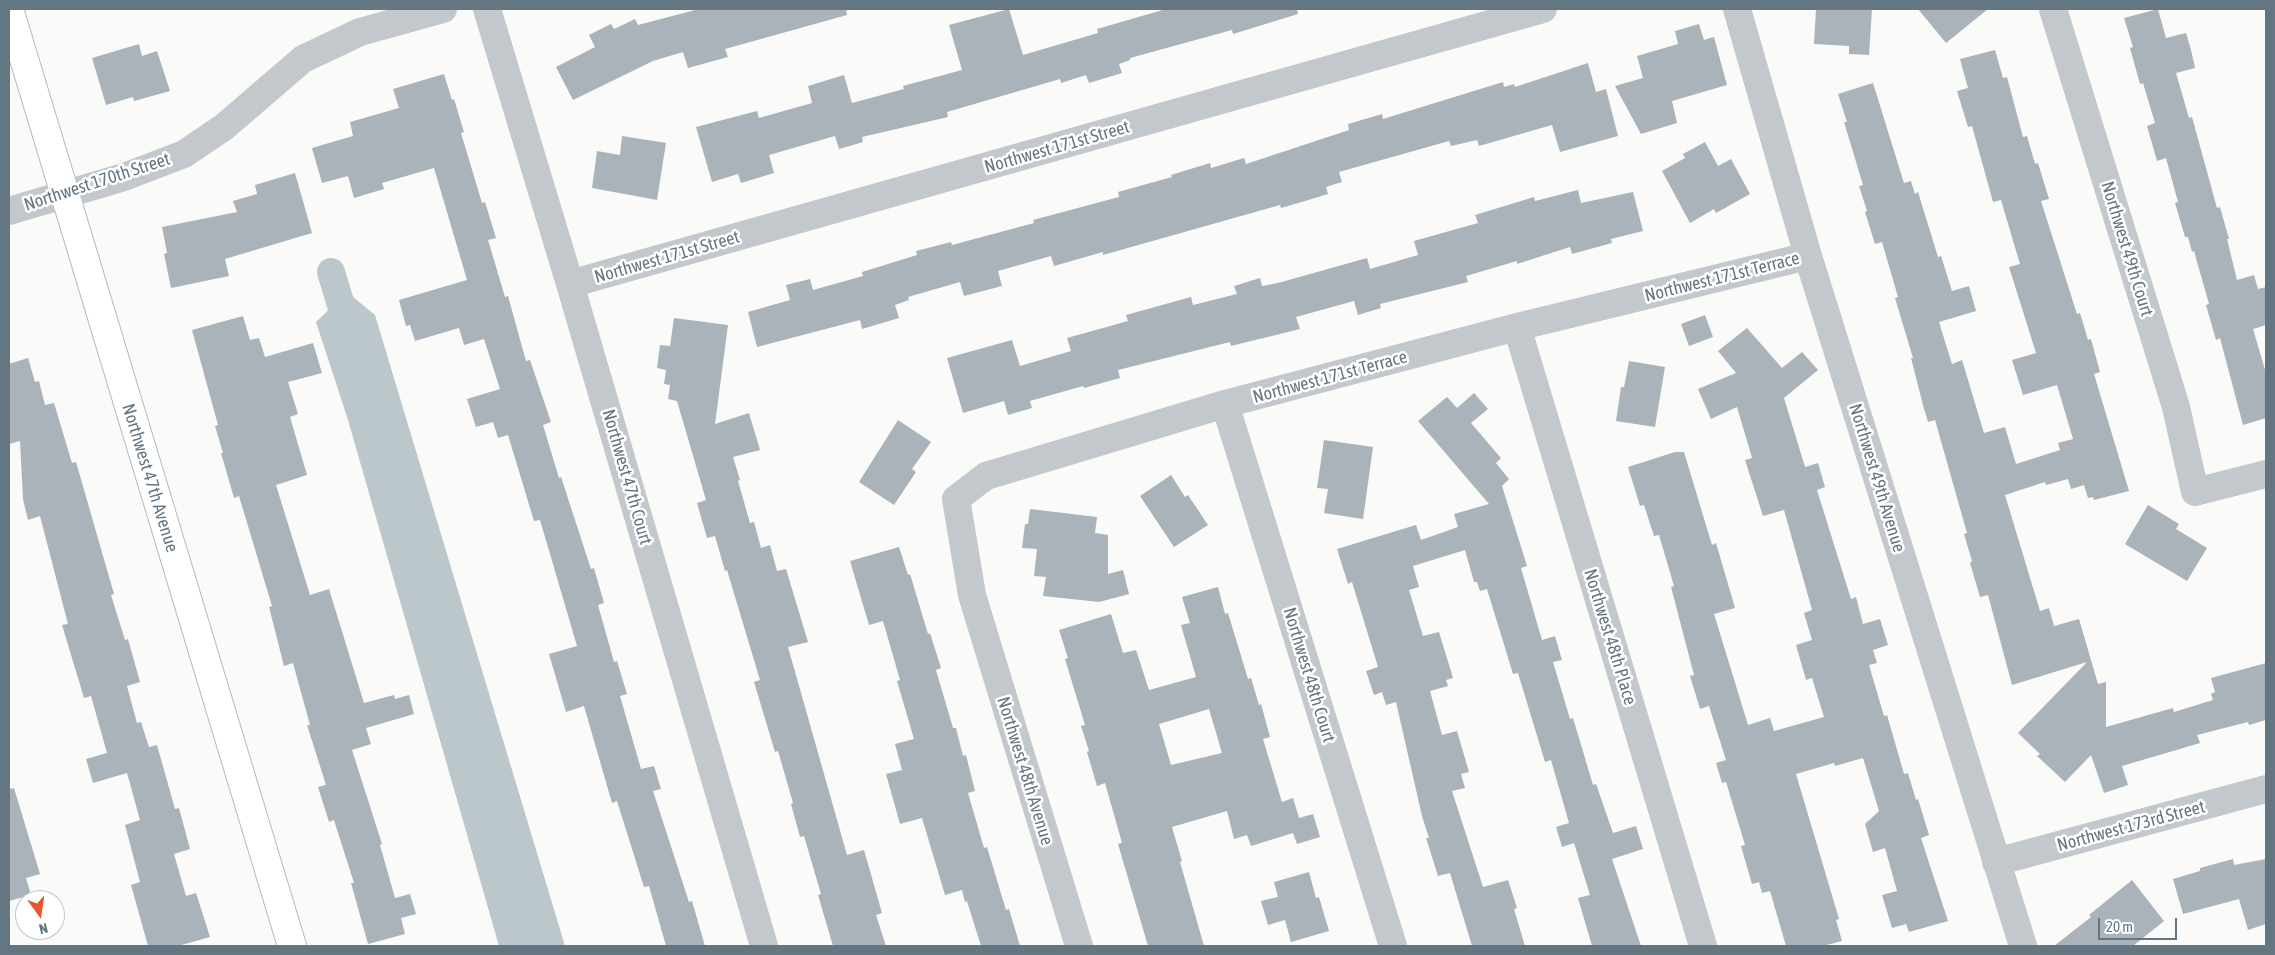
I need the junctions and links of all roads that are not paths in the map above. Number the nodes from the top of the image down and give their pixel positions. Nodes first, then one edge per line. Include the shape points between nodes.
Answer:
1 (9, 9) edge
2 (443, 9) edge
3 (487, 9) edge
4 (1543, 9) edge
5 (1737, 9) edge
6 (2053, 9) edge
7 (63, 194) junction
8 (9, 210) edge
9 (1808, 256) junction
10 (570, 284) junction
11 (1517, 327) junction
12 (1225, 404) junction
13 (2266, 474) edge
14 (972, 596) joint
15 (2266, 789) edge
16 (1996, 862) junction
17 (292, 946) edge
18 (764, 946) edge
19 (1079, 946) edge
20 (1394, 946) edge
21 (1703, 946) edge
22 (2023, 946) edge

1 - 7 main road, Northwest 47th Avenue
2 - 7 street, Northwest 170th Street via 360,32 303,59 224,127 184,154 124,177
3 - 10 street, Northwest 47th Court
4 - 10 street, Northwest 171st Street
5 - 9 street, Northwest 49th Avenue
6 - 13 street, Northwest 49th Court via 2176,407 2196,492
7 - 8 street, Northwest 170th Street
7 - 17 main road, Northwest 47th Avenue
9 - 11 street, Northwest 171st Terrace
9 - 16 street, Northwest 49th Avenue
10 - 18 street, Northwest 47th Court
11 - 12 street, Northwest 171st Terrace
11 - 21 street, Northwest 48th Place
12 - 14 street, Northwest 171st Terrace via 986,476 971,487 956,499
12 - 20 street, Northwest 48th Court
14 - 19 street, Northwest 48th Avenue
15 - 16 street, Northwest 173rd Street
16 - 22 street, Northwest 49th Avenue

